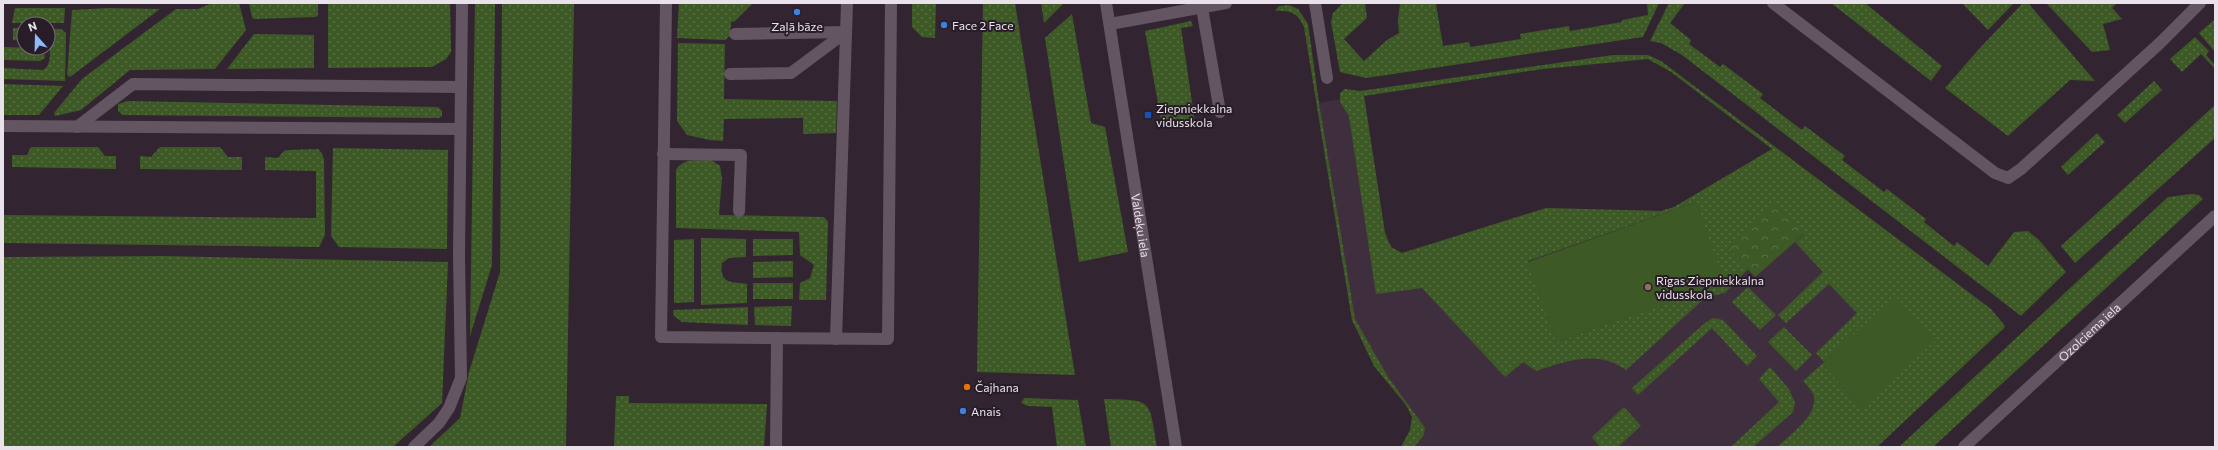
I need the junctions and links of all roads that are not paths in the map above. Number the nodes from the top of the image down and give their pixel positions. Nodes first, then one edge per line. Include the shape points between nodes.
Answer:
1 (462, 3) edge
2 (666, 3) edge
3 (847, 3) edge
4 (891, 3) edge
5 (1106, 3) edge
6 (1226, 3) edge
7 (1315, 3) edge
8 (1773, 3) edge
9 (2200, 3) edge
10 (1202, 8) junction
11 (1110, 24) junction
12 (846, 32) junction
13 (735, 34) dead end
14 (730, 74) dead end
15 (1327, 78) dead end
16 (460, 87) junction
17 (1220, 112) dead end
18 (3, 126) edge
19 (77, 127) junction
20 (460, 129) junction
21 (663, 154) junction
22 (738, 210) dead end
23 (2215, 216) edge
24 (777, 338) junction
25 (836, 339) junction
26 (414, 447) edge
27 (776, 447) edge
28 (1176, 447) edge
29 (1964, 447) edge

1 - 16 street
2 - 21 street
3 - 12 street
4 - 25 street via 888,339
5 - 11 street, Valdeķu iela
6 - 10 street
7 - 15 street
8 - 9 street via 1995,173 2008,178 2113,87
10 - 11 street
10 - 17 street
11 - 28 street, Valdeķu iela
12 - 13 street
12 - 14 street via 791,73
12 - 25 street
16 - 19 street via 133,84
16 - 20 street
18 - 19 street
19 - 20 street
20 - 26 street via 460,378 449,408 439,423
21 - 22 street via 741,155
21 - 24 street via 661,337
23 - 29 street, Ozolciema iela
24 - 25 street
24 - 27 street

